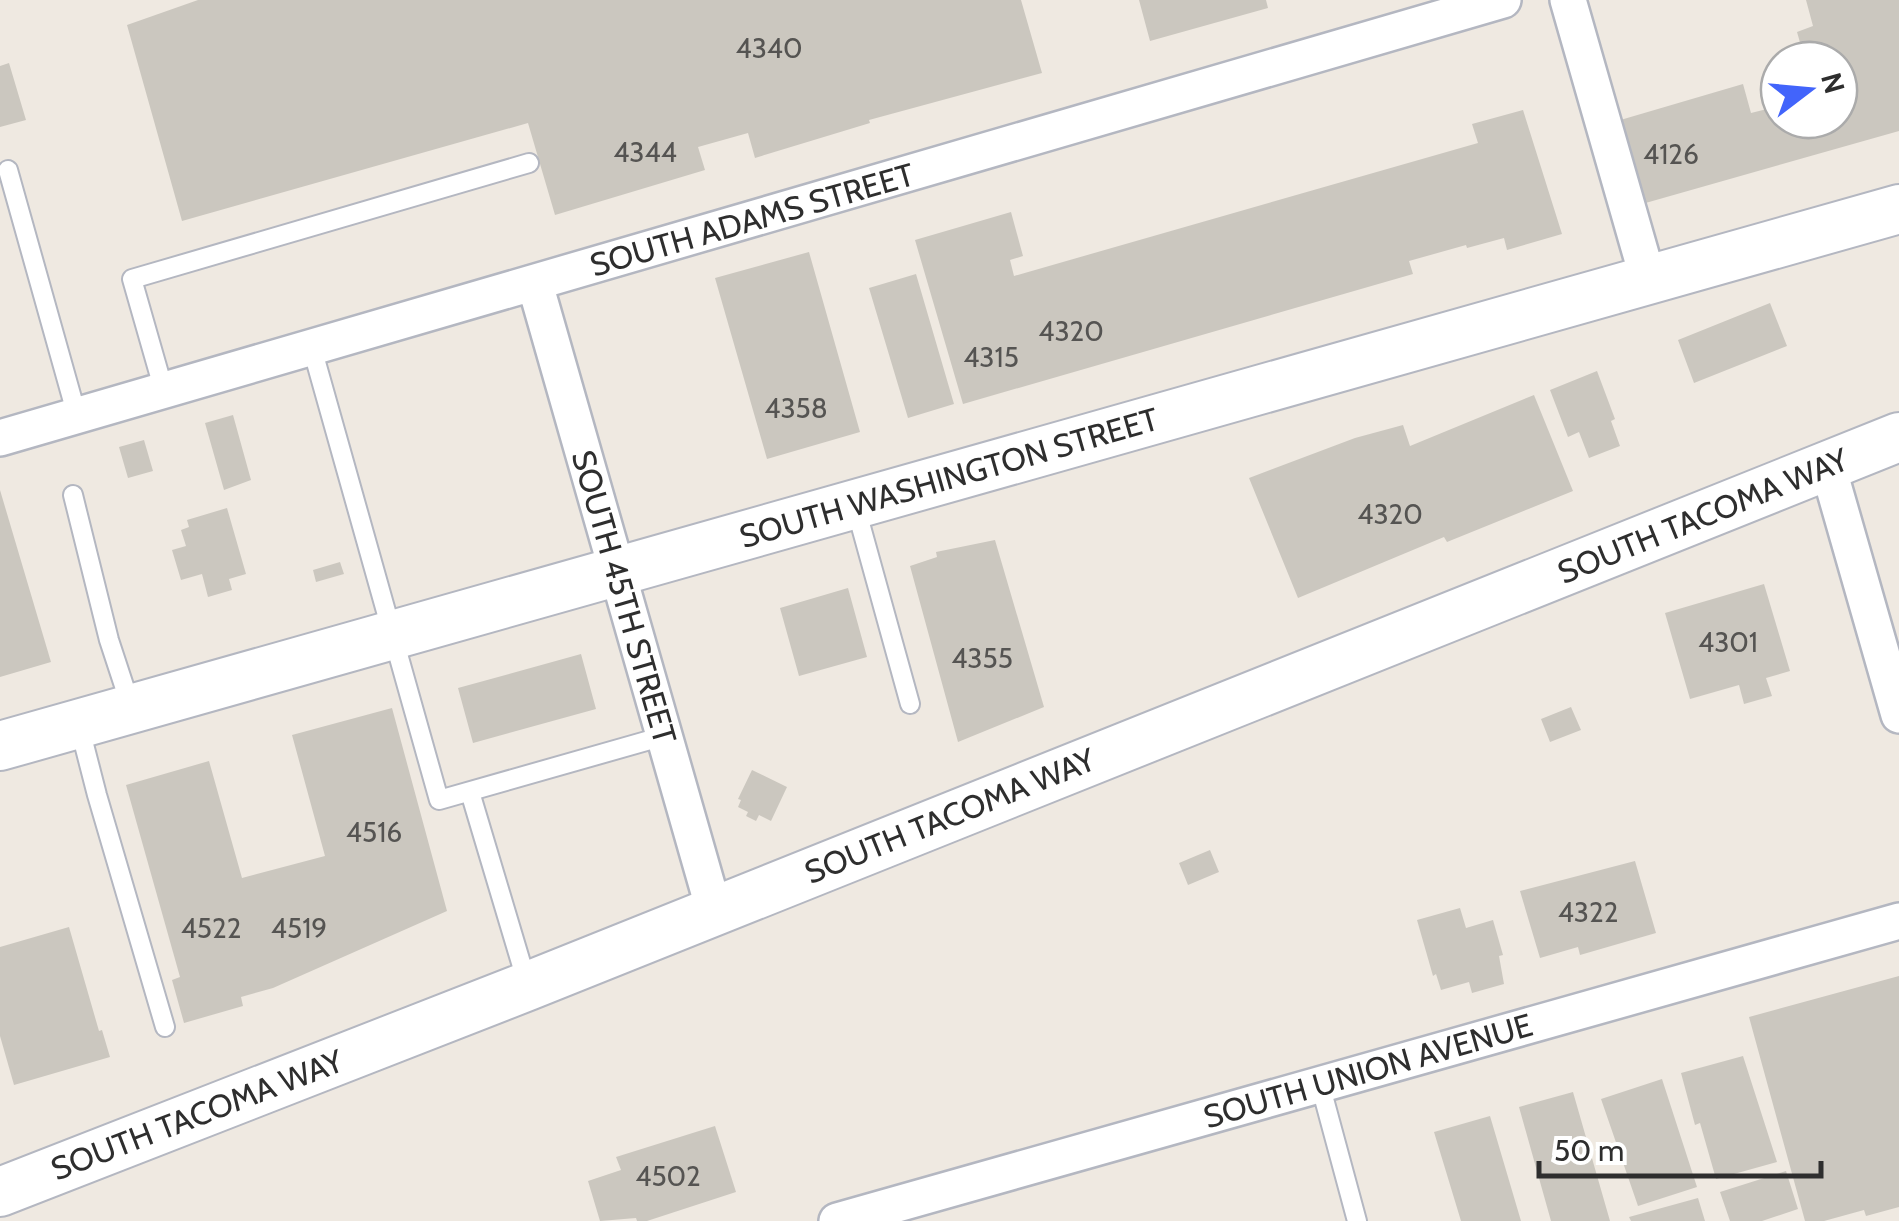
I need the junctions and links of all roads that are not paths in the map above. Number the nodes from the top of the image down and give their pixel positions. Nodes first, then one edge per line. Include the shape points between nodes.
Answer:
1 (1503, 0) edge
2 (1568, 0) edge
3 (530, 163) dead end
4 (8, 170) dead end
5 (1899, 210) edge
6 (1648, 279) junction
7 (534, 284) junction
8 (312, 348) junction
9 (164, 391) junction
10 (77, 416) junction
11 (1899, 436) edge
12 (0, 438) edge
13 (1828, 466) junction
14 (73, 496) dead end
15 (855, 504) junction
16 (616, 574) junction
17 (393, 636) junction
18 (1893, 672) edge
19 (910, 704) dead end
20 (131, 709) junction
21 (1899, 715) edge
22 (79, 725) junction
23 (664, 736) junction
24 (0, 746) edge
25 (470, 792) junction
26 (714, 910) junction
27 (1899, 921) edge
28 (528, 986) junction
29 (166, 1026) dead end
30 (1320, 1084) junction
31 (1, 1190) edge
32 (837, 1221) edge
33 (1358, 1221) edge

1 - 7 street, SOUTH ADAMS STREET
2 - 6 street
3 - 9 lane via 132,279
4 - 10 lane
5 - 6 main road, SOUTH WASHINGTON STREET
6 - 15 main road, SOUTH WASHINGTON STREET
7 - 8 street, SOUTH ADAMS STREET
7 - 16 street, SOUTH 45TH STREET
8 - 9 street, SOUTH ADAMS STREET
8 - 17 lane
9 - 10 street, SOUTH ADAMS STREET
10 - 12 street, SOUTH ADAMS STREET
11 - 13 main road, SOUTH TACOMA WAY
13 - 18 street
13 - 26 main road, SOUTH TACOMA WAY
14 - 20 lane
15 - 16 main road, SOUTH WASHINGTON STREET
15 - 19 lane
16 - 17 main road, SOUTH WASHINGTON STREET
16 - 23 street, SOUTH 45TH STREET
17 - 20 main road, SOUTH WASHINGTON STREET
17 - 25 lane via 440,800
18 - 21 street
20 - 22 main road, SOUTH WASHINGTON STREET
22 - 24 main road, SOUTH WASHINGTON STREET
22 - 29 lane
23 - 25 lane
23 - 26 street, SOUTH 45TH STREET
25 - 28 lane
26 - 28 main road, SOUTH TACOMA WAY
27 - 30 street, SOUTH UNION AVENUE
28 - 31 main road, SOUTH TACOMA WAY
30 - 32 street, SOUTH UNION AVENUE
30 - 33 lane

